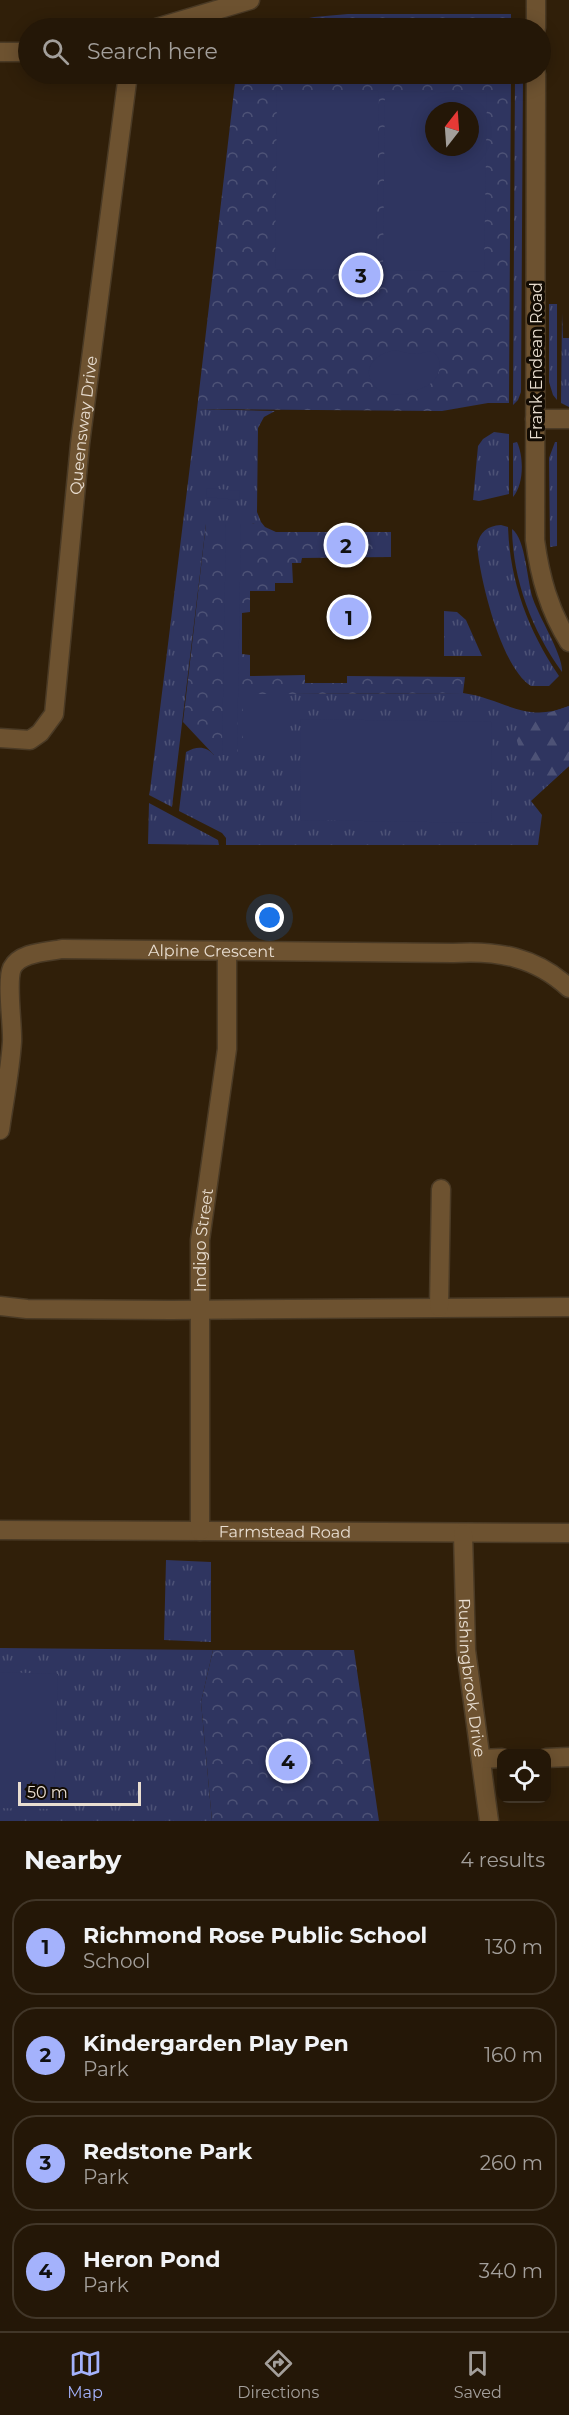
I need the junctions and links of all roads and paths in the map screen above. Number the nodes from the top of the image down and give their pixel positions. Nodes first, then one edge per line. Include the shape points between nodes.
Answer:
1 (250, 0) edge
2 (536, 0) edge
3 (190, 18) edge
4 (536, 18) edge
5 (18, 51) edge
6 (0, 52) edge
7 (127, 84) edge
8 (536, 84) edge
9 (536, 419) junction
10 (569, 419) edge
11 (569, 642) edge
12 (0, 738) edge
13 (227, 951) junction
14 (569, 988) edge
15 (0, 1130) edge
16 (441, 1189) dead end
17 (0, 1306) edge
18 (439, 1307) junction
19 (569, 1307) edge
20 (199, 1310) junction
21 (0, 1530) edge
22 (200, 1531) junction
23 (569, 1533) edge
24 (463, 1534) junction
25 (497, 1758) edge
26 (551, 1758) edge
27 (569, 1758) edge
28 (481, 1759) junction
29 (489, 1821) edge

1 - 3 street
2 - 4 street
5 - 6 street
7 - 12 street, Queensway Drive via 80,444 54,714 30,740
8 - 9 street, Frank Endean Road
9 - 10 street
9 - 11 street, Frank Endean Road via 534,510 539,567 546,597
13 - 14 street, Alpine Crescent via 480,951 528,962 553,973
13 - 15 street, Alpine Crescent via 62,949 21,959 12,969 12,1041
13 - 20 street, Indigo Street via 226,1049 200,1240
16 - 18 street
17 - 20 street
18 - 19 street
18 - 20 street
20 - 22 street, Indigo Street
21 - 22 street, Farmstead Road
22 - 24 street, Farmstead Road
23 - 24 street, Farmstead Road
24 - 28 street, Rushingbrook Drive via 466,1650
25 - 28 street
26 - 27 street
28 - 29 street, Rushingbrook Drive

